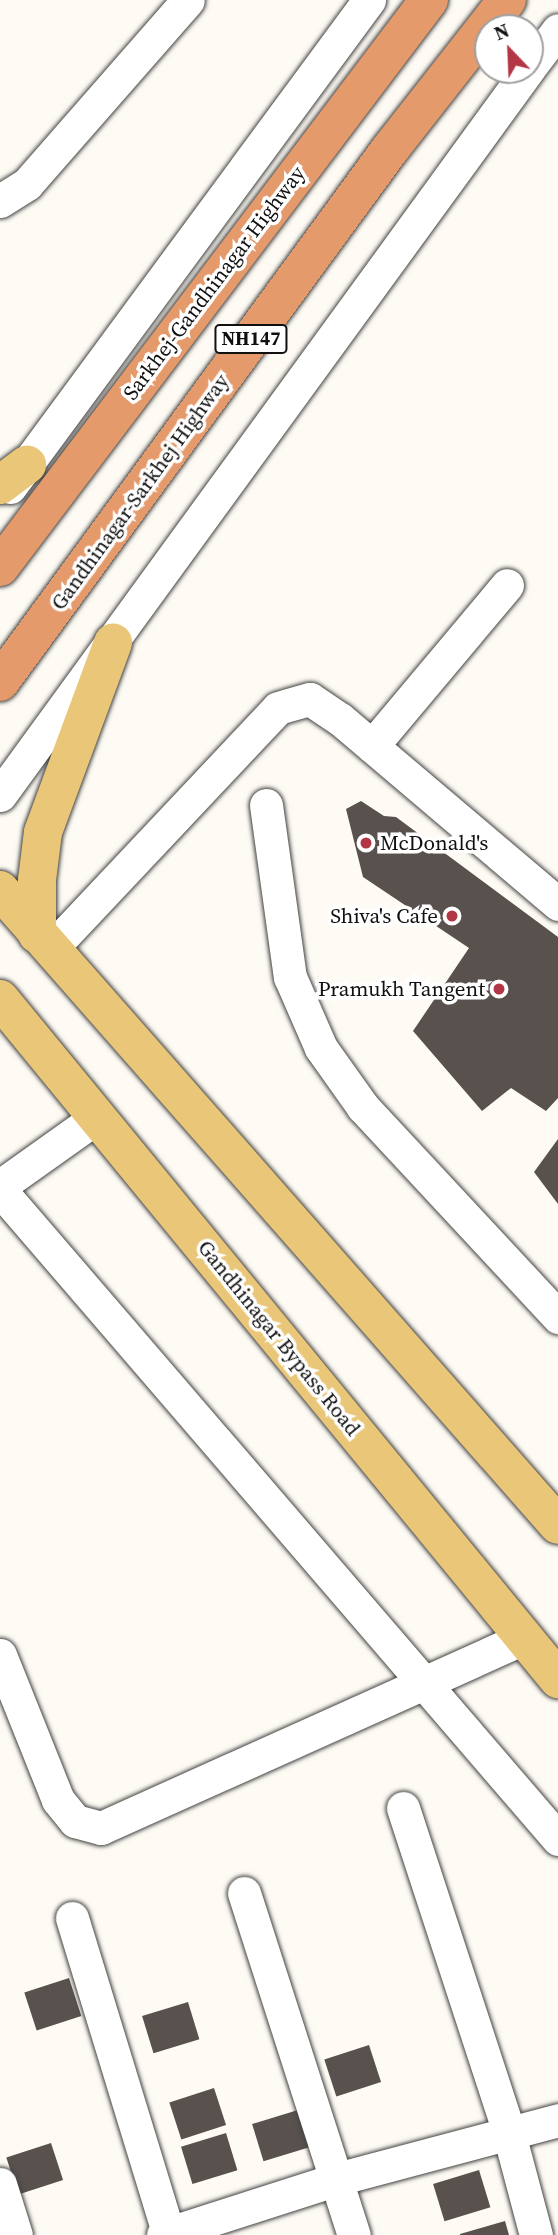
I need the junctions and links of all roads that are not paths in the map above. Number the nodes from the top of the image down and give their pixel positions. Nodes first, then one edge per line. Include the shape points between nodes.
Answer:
1 (188, 0) edge
2 (369, 0) edge
3 (429, 0) edge
4 (507, 0) edge
5 (558, 30) edge
6 (544, 49) edge
7 (518, 84) edge
8 (0, 201) edge
9 (13, 475) edge
10 (0, 500) edge
11 (0, 567) edge
12 (507, 585) dead end
13 (113, 643) junction
14 (0, 682) edge
15 (372, 746) junction
16 (0, 795) edge
17 (267, 806) dead end
18 (0, 890) edge
19 (558, 904) edge
20 (44, 942) junction
21 (0, 999) edge
22 (0, 1046) edge
23 (55, 1067) junction
24 (97, 1117) junction
25 (0, 1188) edge
26 (558, 1317) edge
27 (558, 1525) edge
28 (524, 1638) junction
29 (0, 1655) edge
30 (558, 1679) edge
31 (422, 1686) junction
32 (403, 1808) dead end
33 (558, 1839) edge
34 (244, 1893) dead end
35 (72, 1918) dead end
36 (558, 2120) edge
37 (508, 2130) junction
38 (337, 2179) junction
39 (0, 2184) edge
40 (167, 2234) edge
41 (16, 2235) edge
42 (354, 2235) edge
43 (536, 2235) edge

1 - 8 street via 27,184
2 - 9 street
3 - 11 highway, Sarkhej-Gandhinagar Highway / NH147
4 - 14 highway, Gandhinagar-Sarkhej Highway / NH147 via 391,148
5 - 6 street
7 - 13 street
9 - 10 street
12 - 15 street
13 - 16 street
13 - 20 main road via 43,832 37,880
15 - 19 street
15 - 20 street via 310,699 278,708
17 - 26 street via 290,976 321,1048 363,1107
18 - 20 main road
20 - 27 main road
21 - 23 main road, Gandhinagar Bypass Road
22 - 23 main road
23 - 24 main road, Gandhinagar Bypass Road
24 - 25 street
24 - 28 main road, Gandhinagar Bypass Road
25 - 31 street
28 - 30 main road, Gandhinagar Bypass Road
28 - 31 street
29 - 31 street via 58,1800 75,1821 101,1828
31 - 33 street
32 - 37 street
34 - 38 street
35 - 40 street
36 - 37 street
37 - 38 street
37 - 43 street
38 - 40 street
38 - 42 street
39 - 41 street

